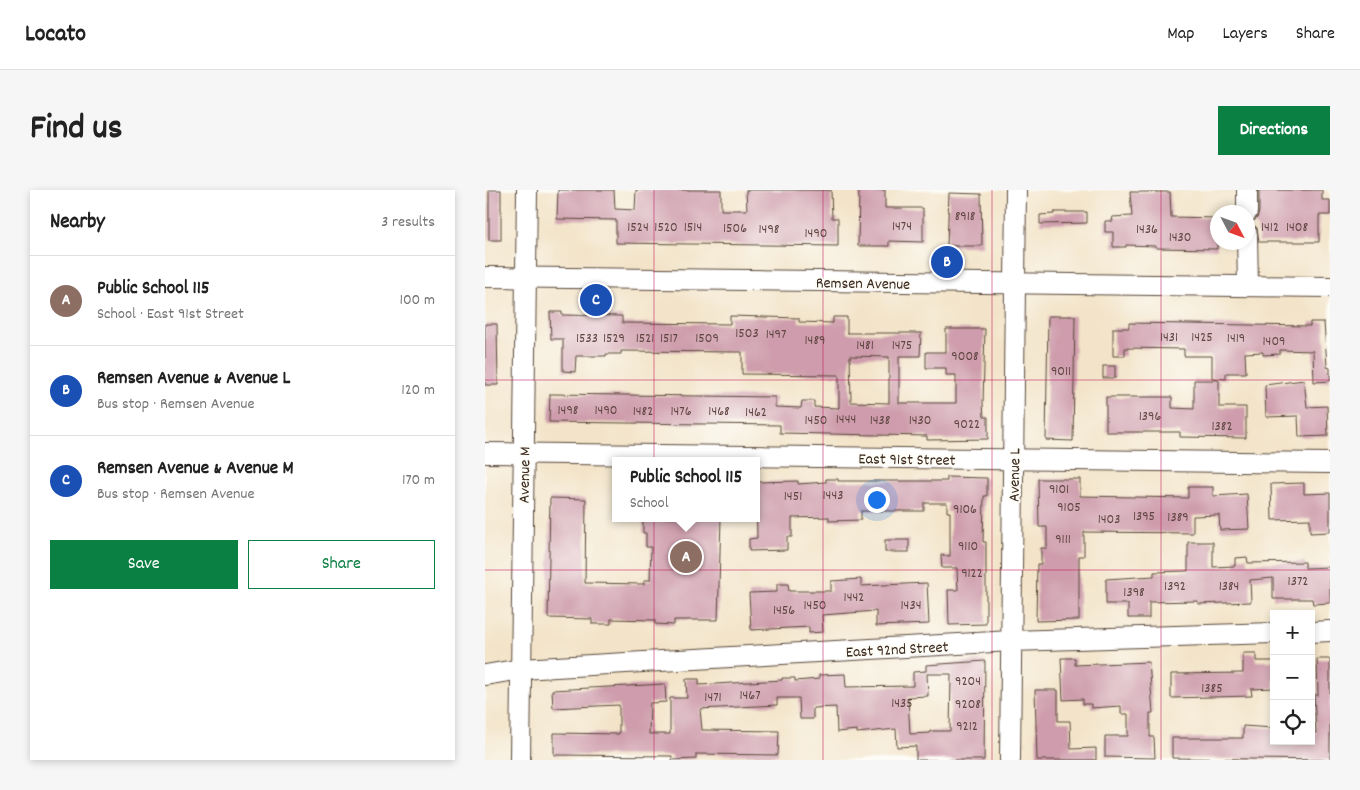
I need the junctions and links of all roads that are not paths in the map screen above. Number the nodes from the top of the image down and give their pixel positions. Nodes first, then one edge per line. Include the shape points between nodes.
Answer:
1 (527, 190) edge
2 (1016, 190) edge
3 (1247, 190) edge
4 (1247, 205) edge
5 (1248, 250) edge
6 (485, 277) edge
7 (526, 278) junction
8 (1015, 284) junction
9 (1249, 286) junction
10 (1330, 287) edge
11 (485, 453) edge
12 (523, 453) junction
13 (1013, 459) junction
14 (1330, 463) edge
15 (1330, 631) edge
16 (1315, 632) edge
17 (1270, 633) edge
18 (1011, 641) junction
19 (521, 669) junction
20 (485, 676) edge
21 (520, 760) edge
22 (1010, 760) edge

1 - 7 street, Avenue M
2 - 8 street, Avenue L
3 - 4 street
5 - 9 street
6 - 7 street, Remsen Avenue
7 - 8 street, Remsen Avenue
7 - 12 street, Avenue M
8 - 9 street, Remsen Avenue
8 - 13 street, Avenue L
9 - 10 street, Remsen Avenue
11 - 12 street, East 91st Street
12 - 13 street, East 91st Street
12 - 19 street, Avenue M
13 - 14 street, East 91st Street
13 - 18 street, Avenue L
15 - 16 street
17 - 18 street, East 92nd Street
18 - 19 street, East 92nd Street
18 - 22 street, Avenue L
19 - 20 street, East 92nd Street
19 - 21 street, Avenue M

